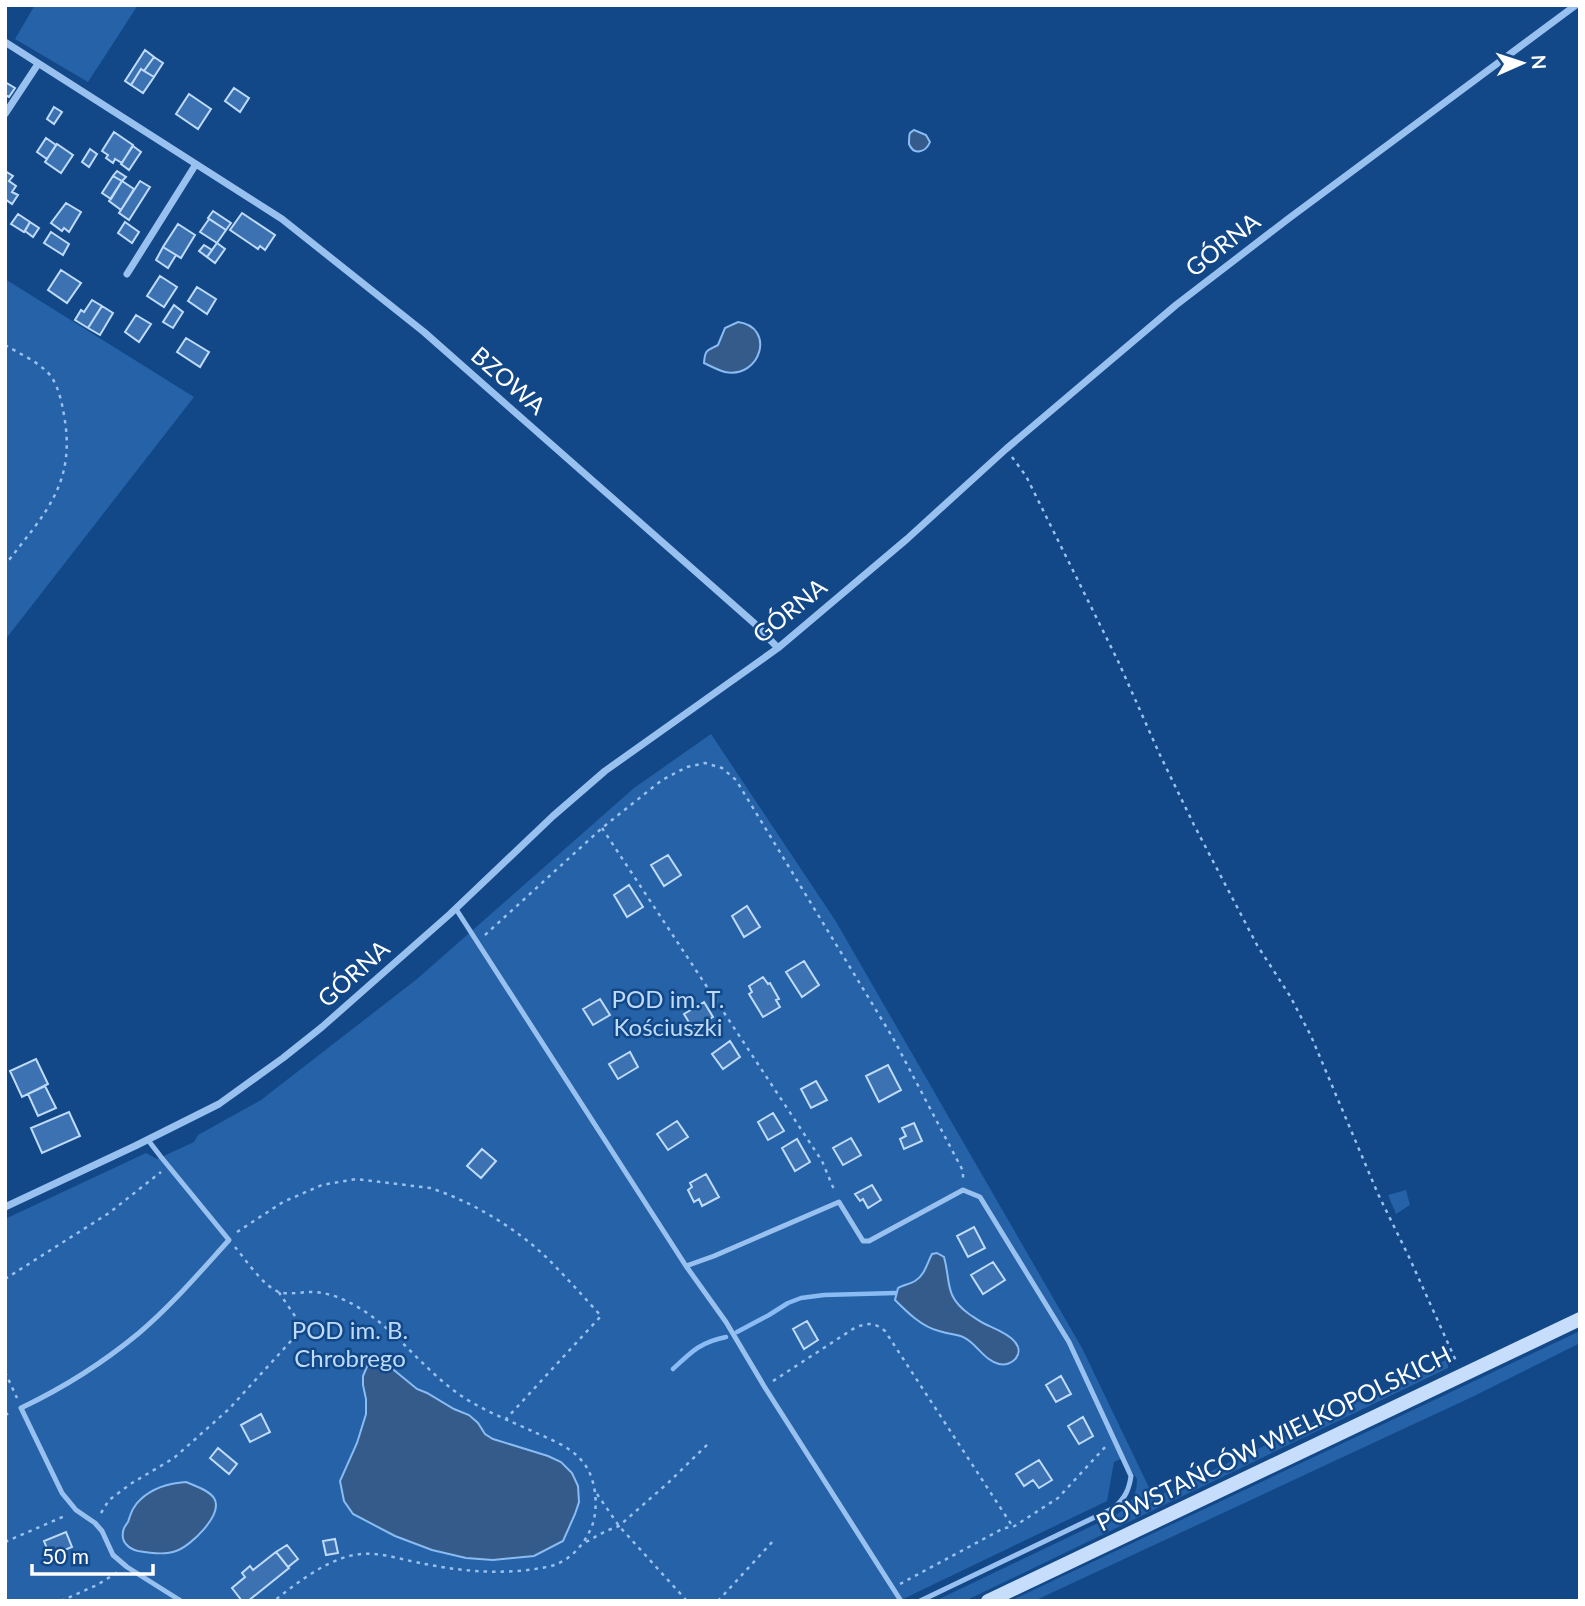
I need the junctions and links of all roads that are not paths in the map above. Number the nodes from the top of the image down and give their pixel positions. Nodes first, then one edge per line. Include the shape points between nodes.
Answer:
1 (1576, 5) edge
2 (5, 42) edge
3 (38, 64) junction
4 (5, 114) edge
5 (196, 164) junction
6 (127, 274) dead end
7 (778, 648) junction
8 (456, 909) junction
9 (148, 1140) junction
10 (5, 1208) edge
11 (685, 1266) junction
12 (1580, 1318) edge
13 (181, 1601) edge
14 (901, 1601) edge
15 (919, 1601) edge
16 (988, 1601) edge

1 - 7 street, GÓRNA via 1176,305
2 - 3 street, BZOWA
3 - 4 street
3 - 5 street, BZOWA
5 - 6 street
5 - 7 street, BZOWA via 282,219 424,332
7 - 8 street, GÓRNA via 605,771
8 - 9 street, GÓRNA via 283,1058 219,1104
8 - 11 lane
9 - 10 street, GÓRNA
9 - 13 lane via 229,1240 139,1333 21,1408 62,1493 76,1510 95,1523 127,1567
11 - 14 lane via 726,1322
11 - 15 lane via 839,1202 863,1241 869,1241 963,1190 980,1197 1069,1342 1131,1476 1128,1492 1114,1508
12 - 16 street, POWSTAŃCÓW WIELKOPOLSKICH

